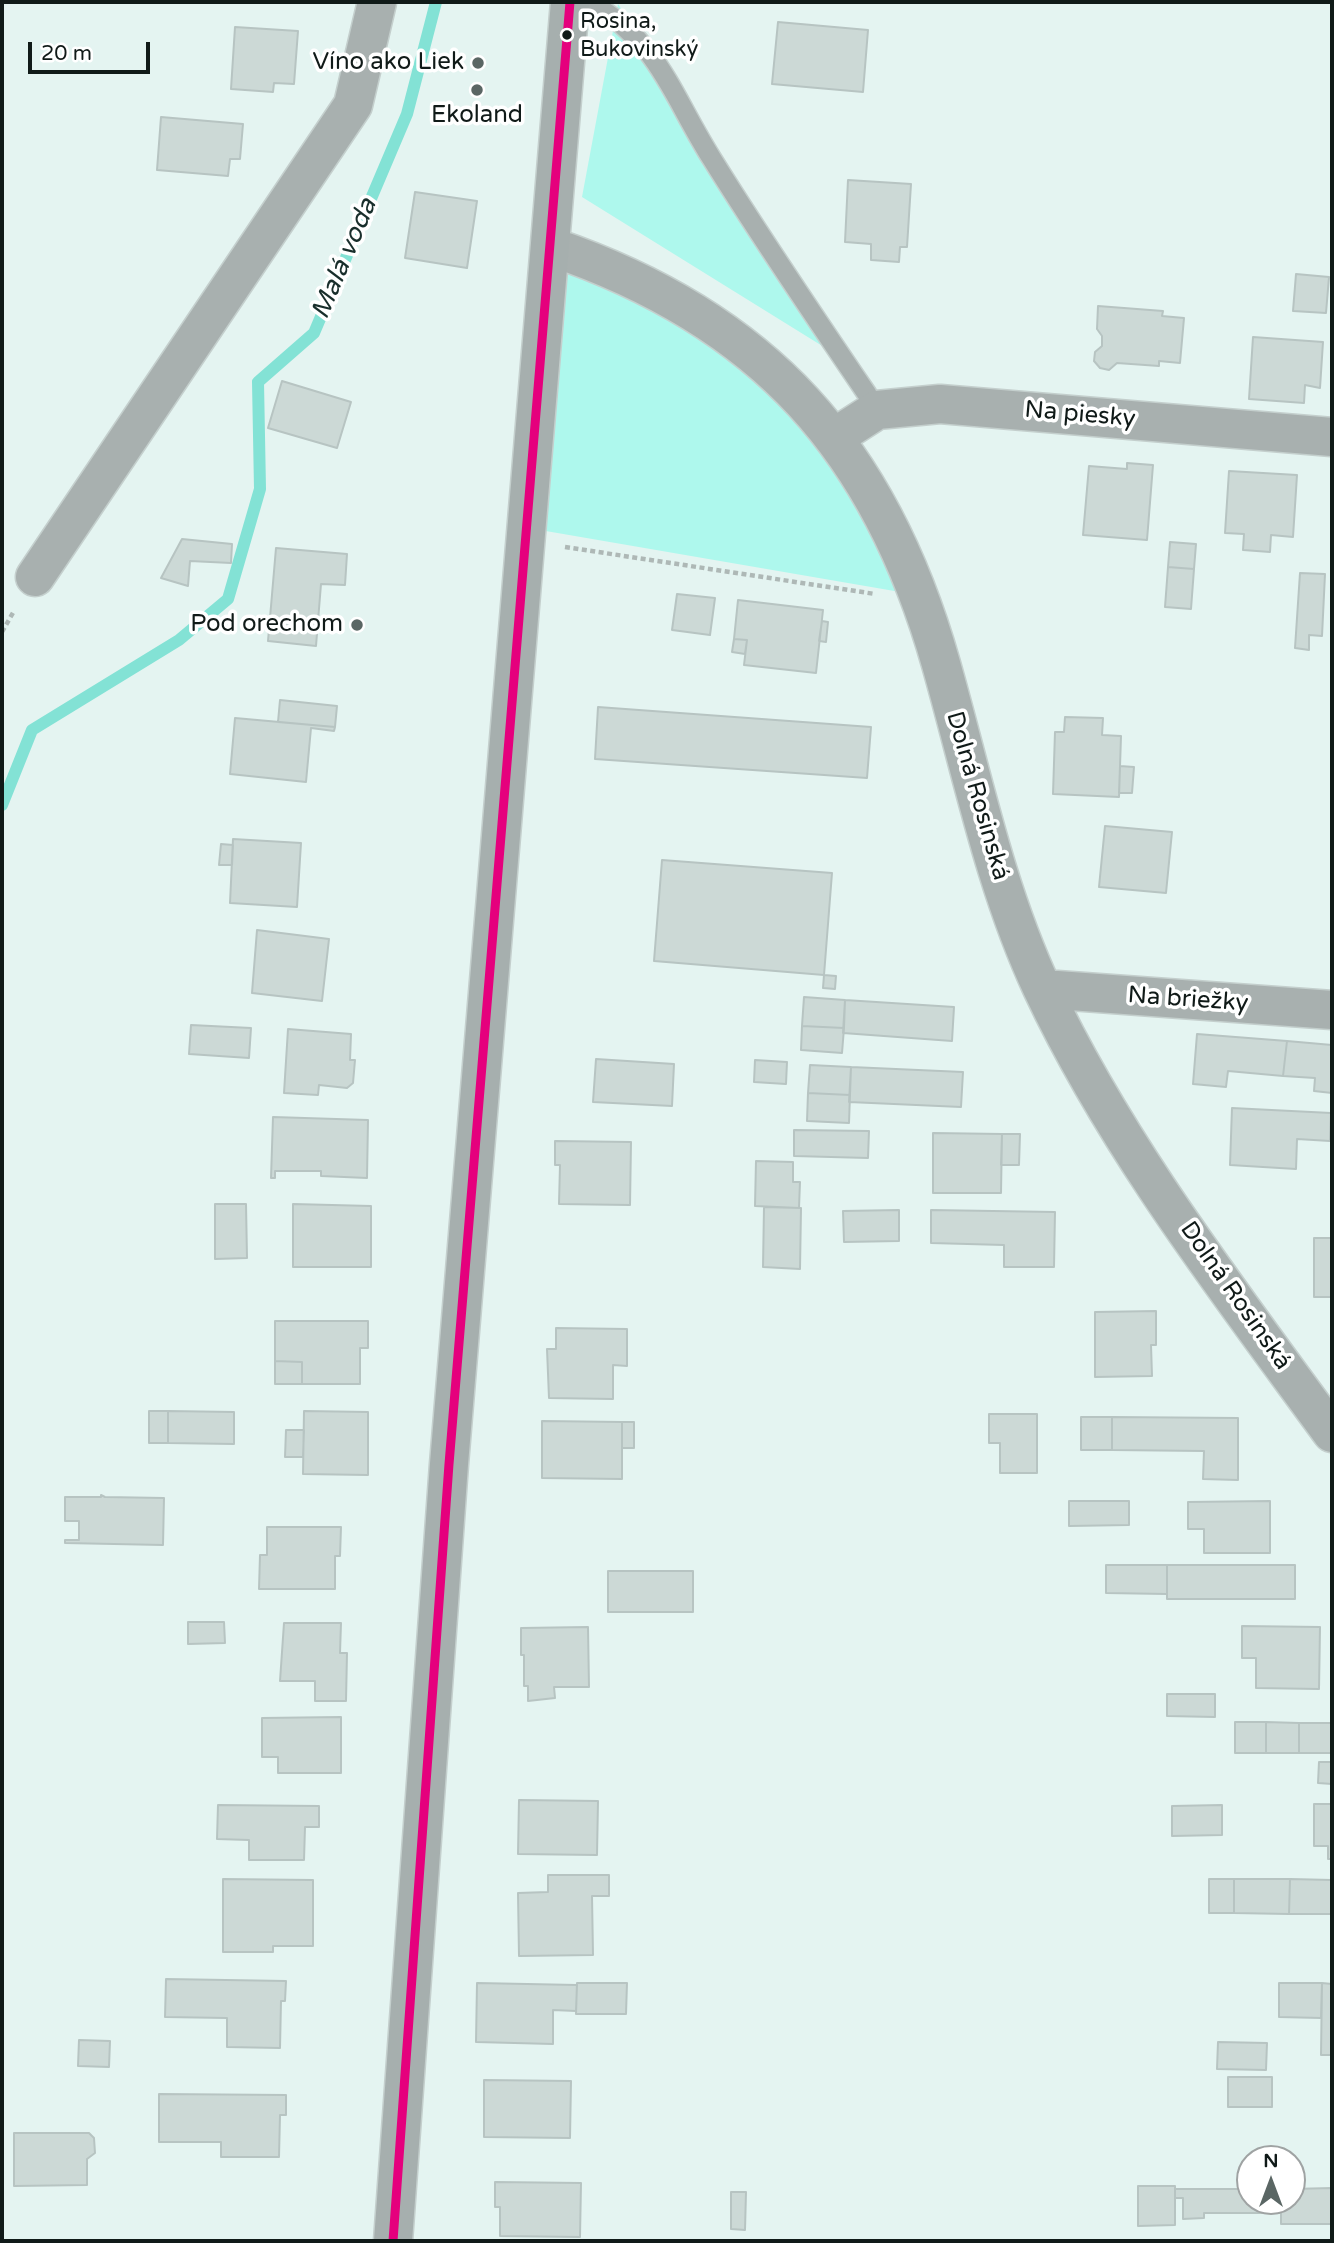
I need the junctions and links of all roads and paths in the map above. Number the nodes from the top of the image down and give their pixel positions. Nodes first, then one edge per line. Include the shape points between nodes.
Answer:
1 (377, 2) edge
2 (570, 2) edge
3 (590, 2) edge
4 (551, 247) junction
5 (867, 394) dead end
6 (835, 437) junction
7 (1332, 437) edge
8 (527, 539) junction
9 (34, 577) dead end
10 (919, 597) junction
11 (1043, 989) junction
12 (1332, 1010) edge
13 (1332, 1433) edge
14 (393, 2241) edge

1 - 9 street via 353,105
2 - 4 street
3 - 5 lane via 640,38 655,59 711,157
4 - 6 street, Dolná Rosinská via 641,281 706,319 775,370
4 - 8 street
6 - 7 street, Na piesky via 877,410 940,404
6 - 10 street, Dolná Rosinská via 890,532
8 - 10 path via 909,600
8 - 14 street via 449,1464
10 - 11 street, Dolná Rosinská via 999,874
11 - 12 street, Na briežky
11 - 13 street, Dolná Rosinská via 1136,1154

